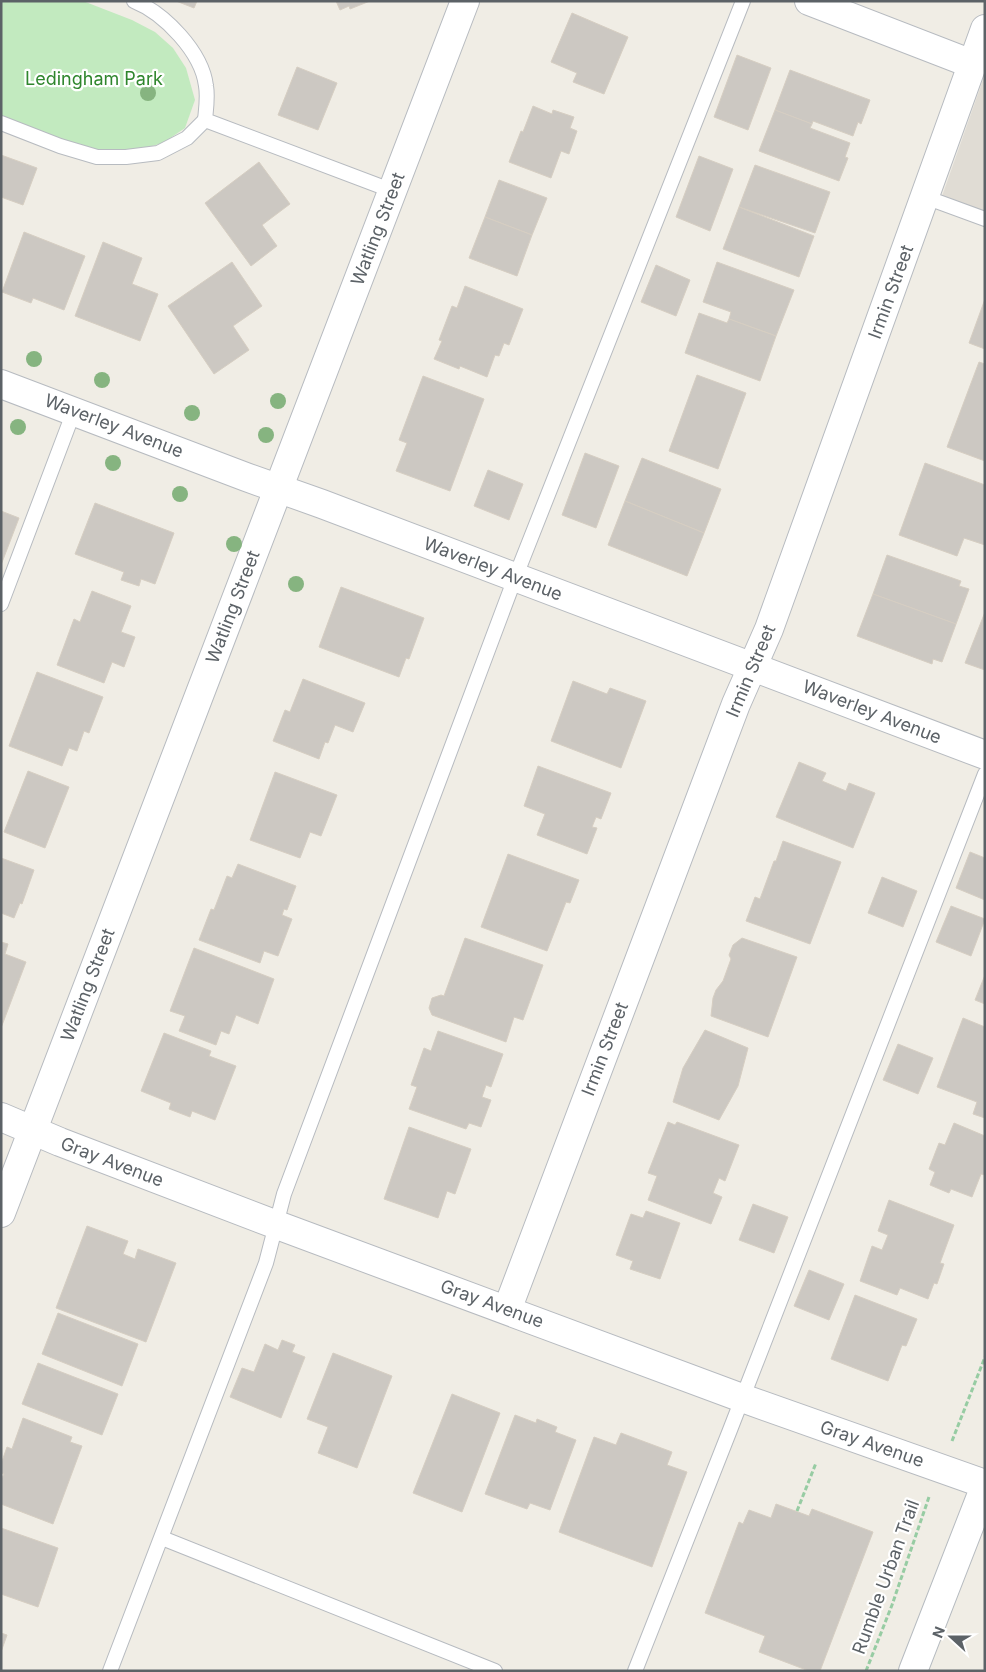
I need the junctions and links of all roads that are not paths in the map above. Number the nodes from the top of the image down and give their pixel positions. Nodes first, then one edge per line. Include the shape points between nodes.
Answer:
1 (134, 1) edge
2 (465, 1) edge
3 (744, 1) edge
4 (808, 1) edge
5 (985, 29) edge
6 (972, 64) junction
7 (206, 120) junction
8 (1, 124) edge
9 (393, 191) junction
10 (925, 197) junction
11 (985, 219) edge
12 (1, 384) edge
13 (74, 411) junction
14 (280, 489) junction
15 (515, 578) junction
16 (1, 604) edge
17 (753, 667) junction
18 (985, 755) edge
19 (985, 774) edge
20 (1, 1118) edge
21 (33, 1131) junction
22 (1, 1213) edge
23 (276, 1225) junction
24 (507, 1310) junction
25 (742, 1398) junction
26 (985, 1485) edge
27 (162, 1538) junction
28 (110, 1671) edge
29 (495, 1671) edge
30 (635, 1671) edge
31 (913, 1671) edge

1 - 7 lane via 168,23 195,53 206,85
2 - 9 street, Watling Street
3 - 15 lane
4 - 6 street
5 - 6 street, Irmin Street
6 - 10 street, Irmin Street
7 - 8 lane via 187,138 158,153 126,157 97,157
7 - 9 lane
9 - 14 street, Watling Street
10 - 11 lane
10 - 17 street, Irmin Street
12 - 13 street, Waverley Avenue
13 - 14 street, Waverley Avenue
13 - 16 lane
14 - 15 street, Waverley Avenue
14 - 21 street, Watling Street
15 - 17 street, Waverley Avenue
15 - 23 lane via 284,1194
17 - 18 street, Waverley Avenue
17 - 24 street, Irmin Street via 736,704
19 - 25 lane
20 - 21 street, Gray Avenue
21 - 22 street, Watling Street
21 - 23 street, Gray Avenue
23 - 24 street, Gray Avenue
23 - 27 lane via 266,1263
24 - 25 street, Gray Avenue
25 - 26 street, Gray Avenue
25 - 30 lane
26 - 31 street
27 - 28 lane
27 - 29 lane

